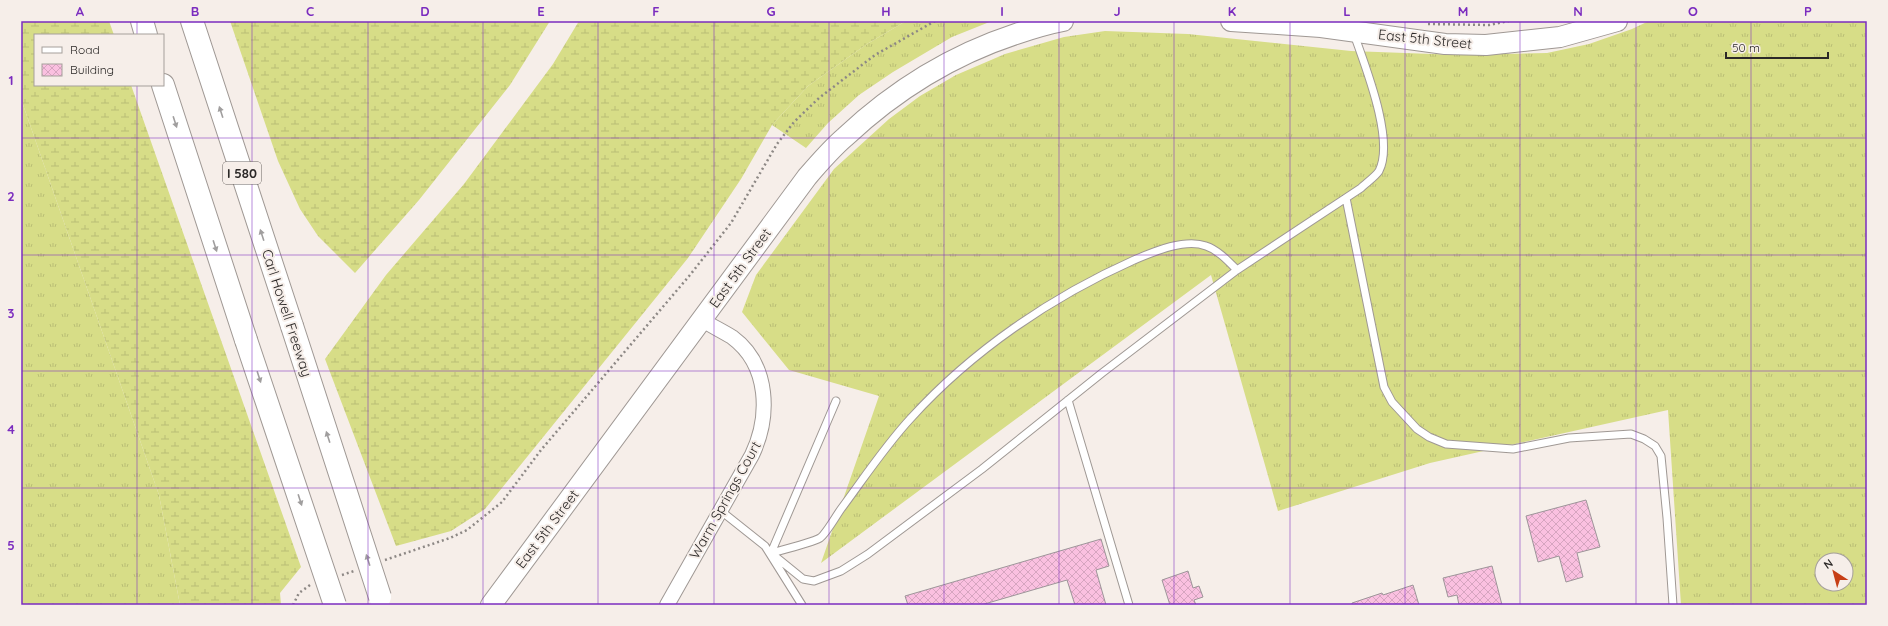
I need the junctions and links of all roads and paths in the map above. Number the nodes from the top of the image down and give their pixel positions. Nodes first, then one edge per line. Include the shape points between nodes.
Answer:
1 (142, 21) edge
2 (192, 21) edge
3 (935, 21) edge
4 (1063, 21) edge
5 (1230, 21) edge
6 (1509, 21) edge
7 (1617, 21) edge
8 (1321, 24) edge
9 (1422, 24) dead end
10 (1354, 32) junction
11 (146, 34) edge
12 (163, 86) edge
13 (1346, 198) junction
14 (1237, 270) junction
15 (702, 320) junction
16 (1068, 400) junction
17 (836, 401) dead end
18 (721, 511) junction
19 (771, 553) junction
20 (382, 561) dead end
21 (360, 569) dead end
22 (337, 576) dead end
23 (314, 584) dead end
24 (382, 601) edge
25 (293, 605) edge
26 (335, 605) edge
27 (491, 605) edge
28 (667, 605) edge
29 (802, 605) edge
30 (1128, 605) edge
31 (1673, 605) edge

1 - 11 highway
24 -> 2 highway, Carl Howell Freeway / I 580, bridge
3 - 20 path via 874,55 819,98 794,122 777,144 731,223 541,450 502,502 467,530
4 - 15 main road, East 5th Street via 970,51 914,83 879,108 806,176
5 - 8 main road, East 5th Street
6 - 9 path via 1489,25
7 - 10 main road, East 5th Street via 1560,37 1486,45 1445,44
8 - 10 main road, East 5th Street
10 - 13 lane via 1376,101 1383,143 1378,172
12 -> 26 highway, bridge
13 - 14 lane
13 - 31 lane via 1384,387 1392,402 1417,429 1446,444 1513,449 1569,438 1631,434 1655,446 1661,456
14 - 16 lane
14 - 19 lane via 1224,256 1206,246 1186,244 1154,251 1064,295 1017,326 954,376 911,418 820,538
15 - 18 street, Warm Springs Court via 741,346 756,368 762,382 764,397 763,428 758,442
15 - 27 main road, East 5th Street
16 - 19 lane via 976,474 841,571 814,581 803,579
16 - 30 lane
17 - 19 lane
18 - 19 lane via 766,546
18 - 28 street, Warm Springs Court
19 - 29 lane
21 - 22 path
23 - 25 path via 299,593

